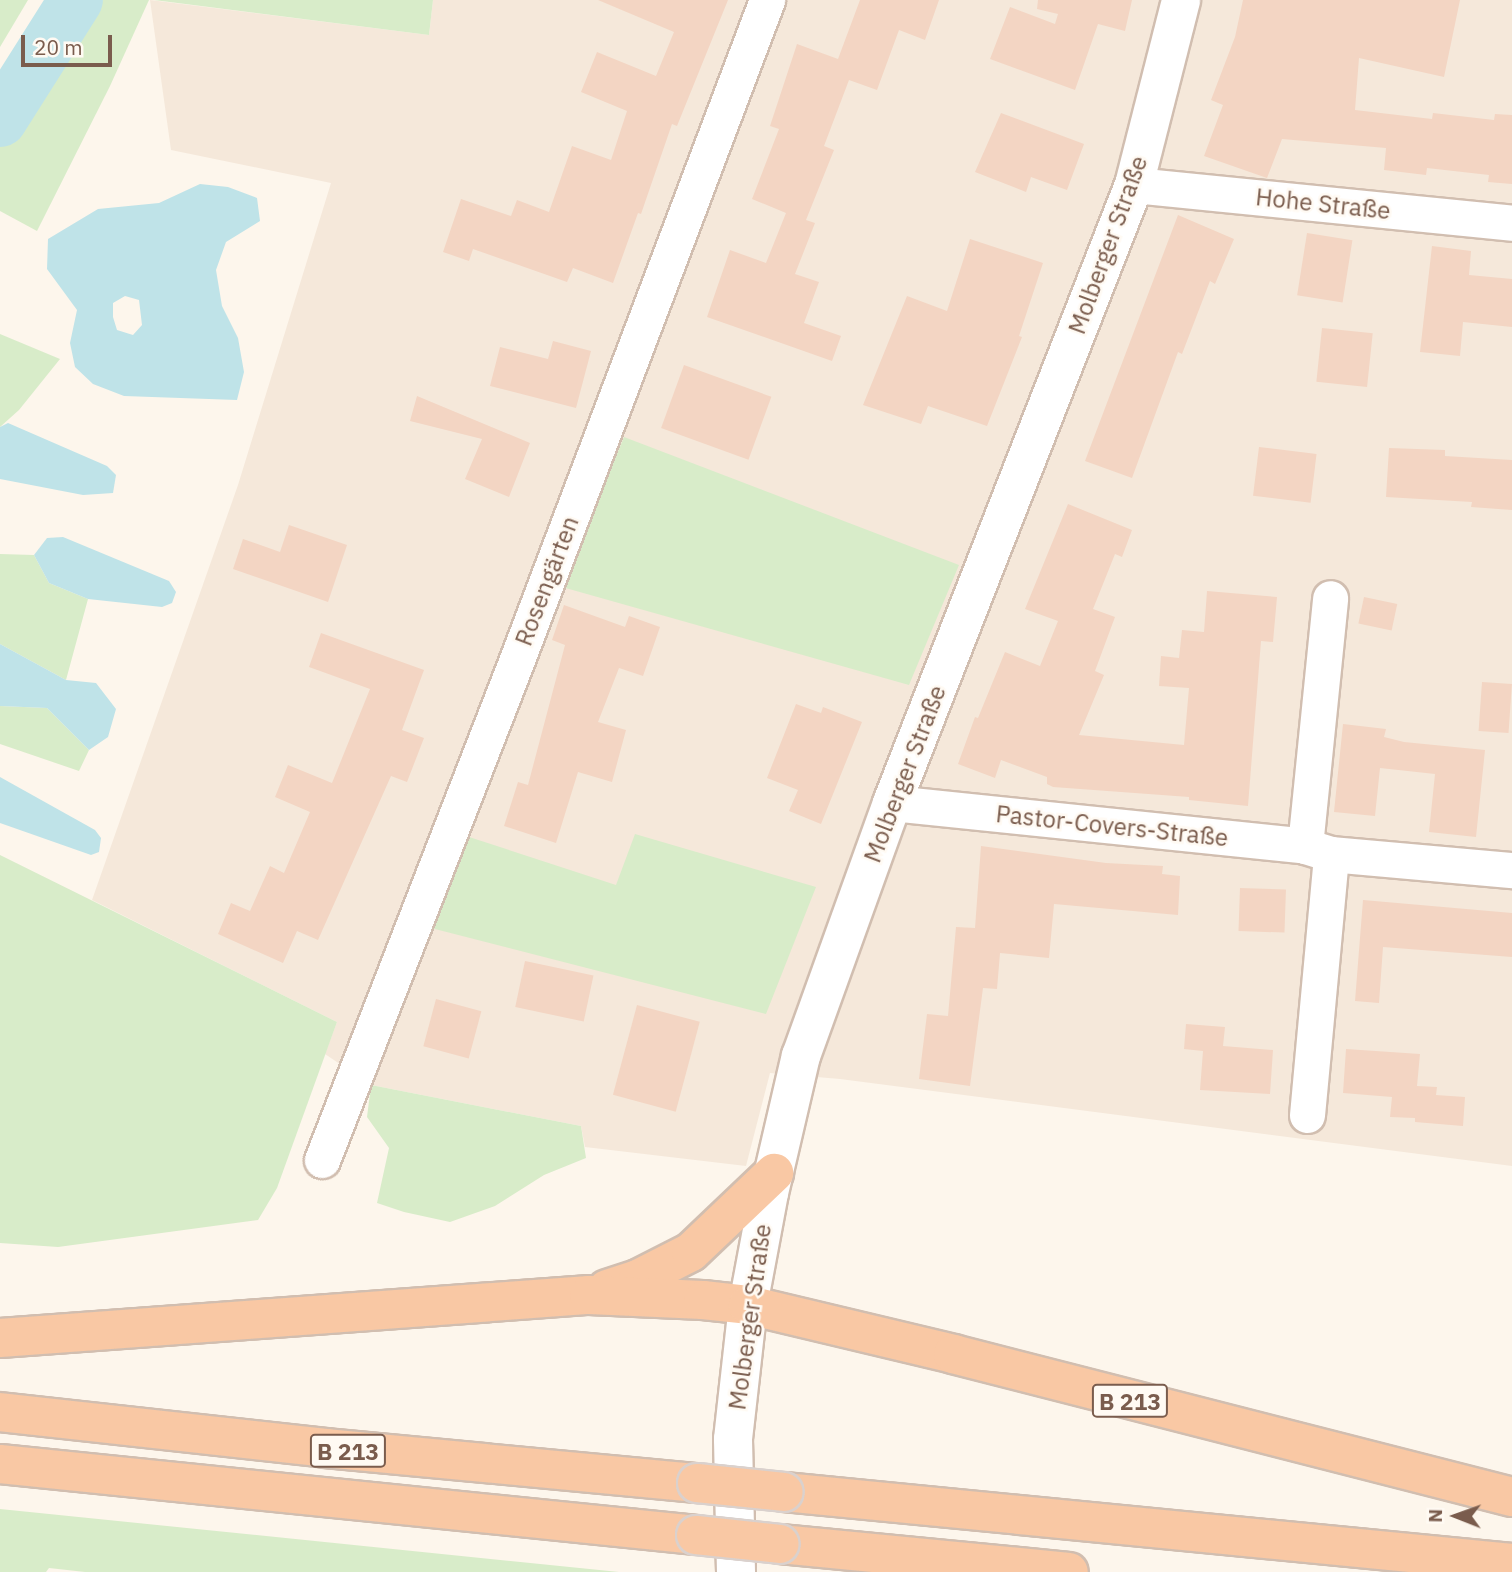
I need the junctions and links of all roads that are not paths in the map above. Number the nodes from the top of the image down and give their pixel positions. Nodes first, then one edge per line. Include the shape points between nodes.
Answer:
1 (767, 0) edge
2 (1181, 0) edge
3 (1134, 185) junction
4 (1512, 223) edge
5 (1330, 598) dead end
6 (892, 803) junction
7 (1318, 850) junction
8 (1512, 870) edge
9 (1307, 1115) dead end
10 (322, 1160) dead end
11 (774, 1174) junction
12 (589, 1295) junction
13 (748, 1305) junction
14 (0, 1338) edge
15 (0, 1412) edge
16 (0, 1464) edge
17 (1512, 1497) edge
18 (1512, 1563) edge
19 (736, 1572) edge
20 (1069, 1572) edge

1 - 10 street, Rosengärten
2 - 3 street, Molberger Straße
3 - 4 street, Hohe Straße
3 - 6 street, Molberger Straße
5 - 7 street
6 - 7 street, Pastor-Covers-Straße
6 - 11 street, Molberger Straße via 801,1056
7 - 8 street, Pastor-Covers-Straße
7 - 9 street
11 - 12 highway, B 213 via 691,1252 638,1279
11 - 13 street, Molberger Straße
12 - 13 highway, B 213
12 - 14 highway, B 213
13 - 17 highway, B 213
13 - 19 street, Molberger Straße via 733,1439
15 - 18 highway, B 213, bridge via 325,1448
16 - 20 highway, B 213, bridge

